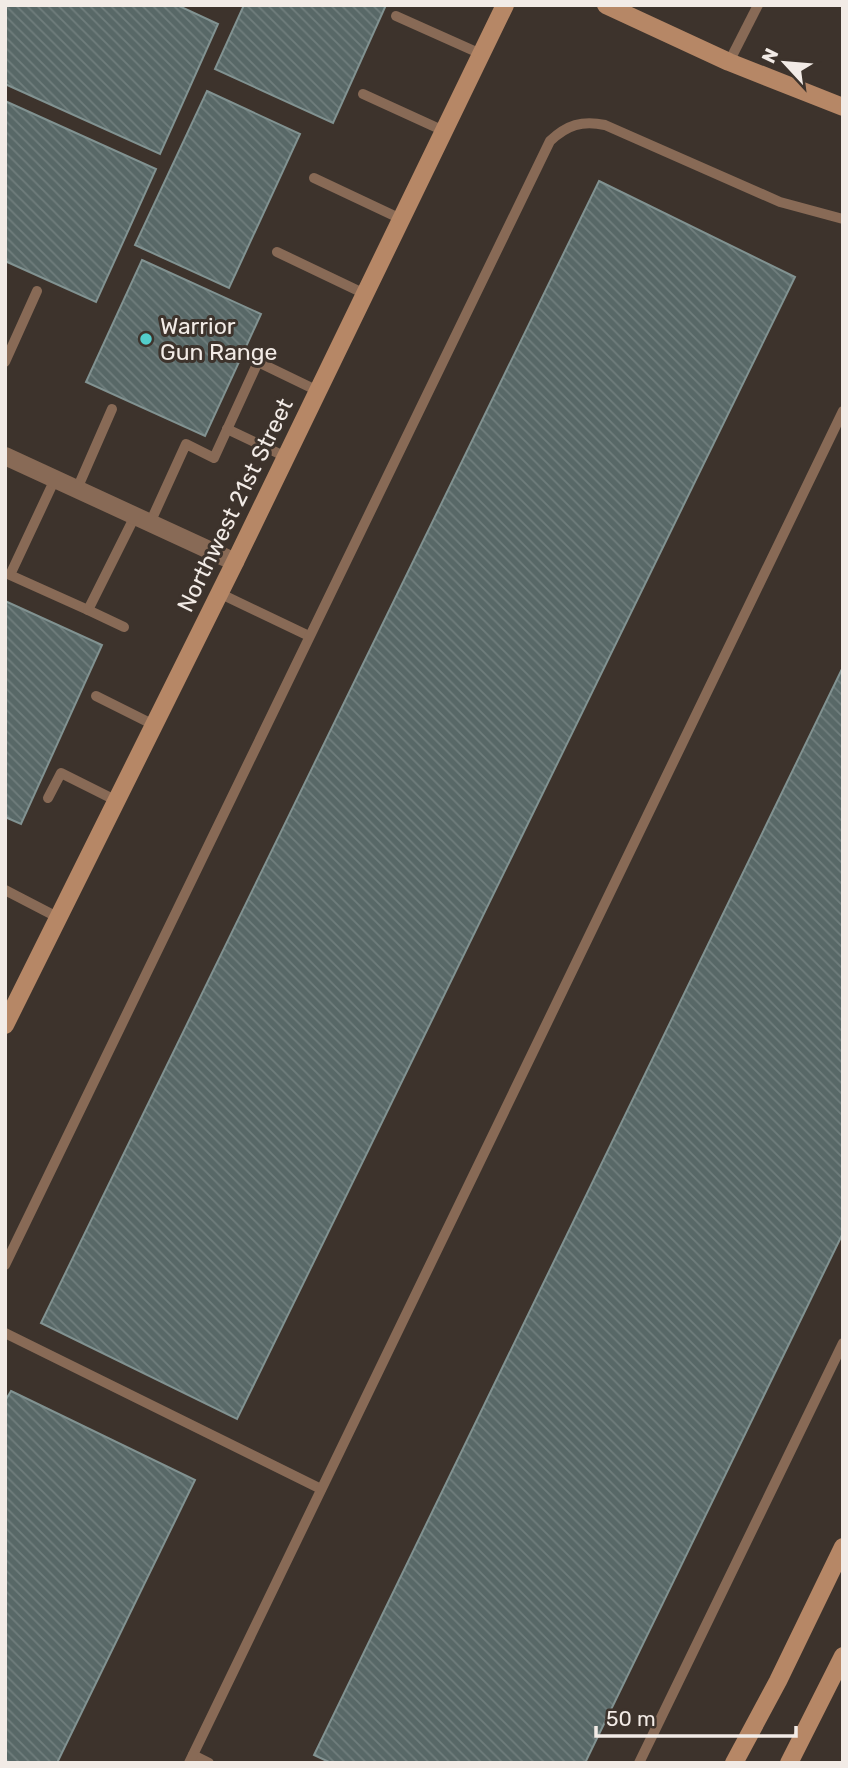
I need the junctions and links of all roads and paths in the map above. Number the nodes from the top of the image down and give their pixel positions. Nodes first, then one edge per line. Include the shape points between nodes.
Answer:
1 (505, 5) edge
2 (606, 5) edge
3 (758, 5) edge
4 (396, 16) dead end
5 (481, 54) junction
6 (729, 62) junction
7 (363, 94) dead end
8 (843, 107) edge
9 (444, 131) junction
10 (314, 178) dead end
11 (401, 219) junction
12 (843, 219) edge
13 (277, 252) dead end
14 (37, 291) dead end
15 (365, 294) junction
16 (5, 362) edge
17 (318, 391) junction
18 (112, 409) dead end
19 (843, 411) edge
20 (227, 429) junction
21 (5, 456) edge
22 (286, 457) junction
23 (55, 479) junction
24 (77, 489) junction
25 (142, 520) junction
26 (235, 562) junction
27 (219, 593) junction
28 (88, 610) junction
29 (124, 627) dead end
30 (309, 636) junction
31 (96, 696) dead end
32 (154, 725) junction
33 (48, 798) dead end
34 (117, 801) junction
35 (5, 890) edge
36 (59, 918) junction
37 (5, 1025) edge
38 (5, 1265) edge
39 (5, 1333) edge
40 (843, 1343) edge
41 (832, 1366) junction
42 (843, 1371) edge
43 (321, 1489) junction
44 (843, 1547) edge
45 (843, 1656) edge
46 (191, 1759) edge
47 (209, 1763) edge
48 (639, 1763) edge
49 (734, 1763) edge
50 (789, 1763) edge

1 - 5 street, Northwest 21st Street
2 - 6 street
3 - 6 lane
4 - 5 lane
5 - 9 street, Northwest 21st Street
6 - 8 street
7 - 9 lane
9 - 11 street, Northwest 21st Street
10 - 11 lane
11 - 15 street, Northwest 21st Street
12 - 30 lane via 780,202 605,125 590,122 562,130 542,154
13 - 15 lane
14 - 16 lane
15 - 17 street, Northwest 21st Street
17 - 20 lane via 258,362
17 - 22 street, Northwest 21st Street
18 - 24 lane
19 - 43 lane
20 - 22 lane
20 - 25 lane via 214,458 186,444
21 - 23 street
22 - 26 street, Northwest 21st Street
23 - 24 street
23 - 28 lane via 10,575
24 - 25 street
25 - 26 street
25 - 28 lane
26 - 27 street, Northwest 21st Street
27 - 30 lane
27 - 32 street, Northwest 21st Street
28 - 29 lane
30 - 38 lane
31 - 32 lane
32 - 34 street, Northwest 21st Street
33 - 34 lane via 61,773
34 - 36 street, Northwest 21st Street
35 - 36 lane
36 - 37 street, Northwest 21st Street
39 - 43 lane
40 - 41 lane
41 - 42 lane
41 - 48 lane
43 - 46 lane
44 - 49 street
45 - 50 street
46 - 47 lane

